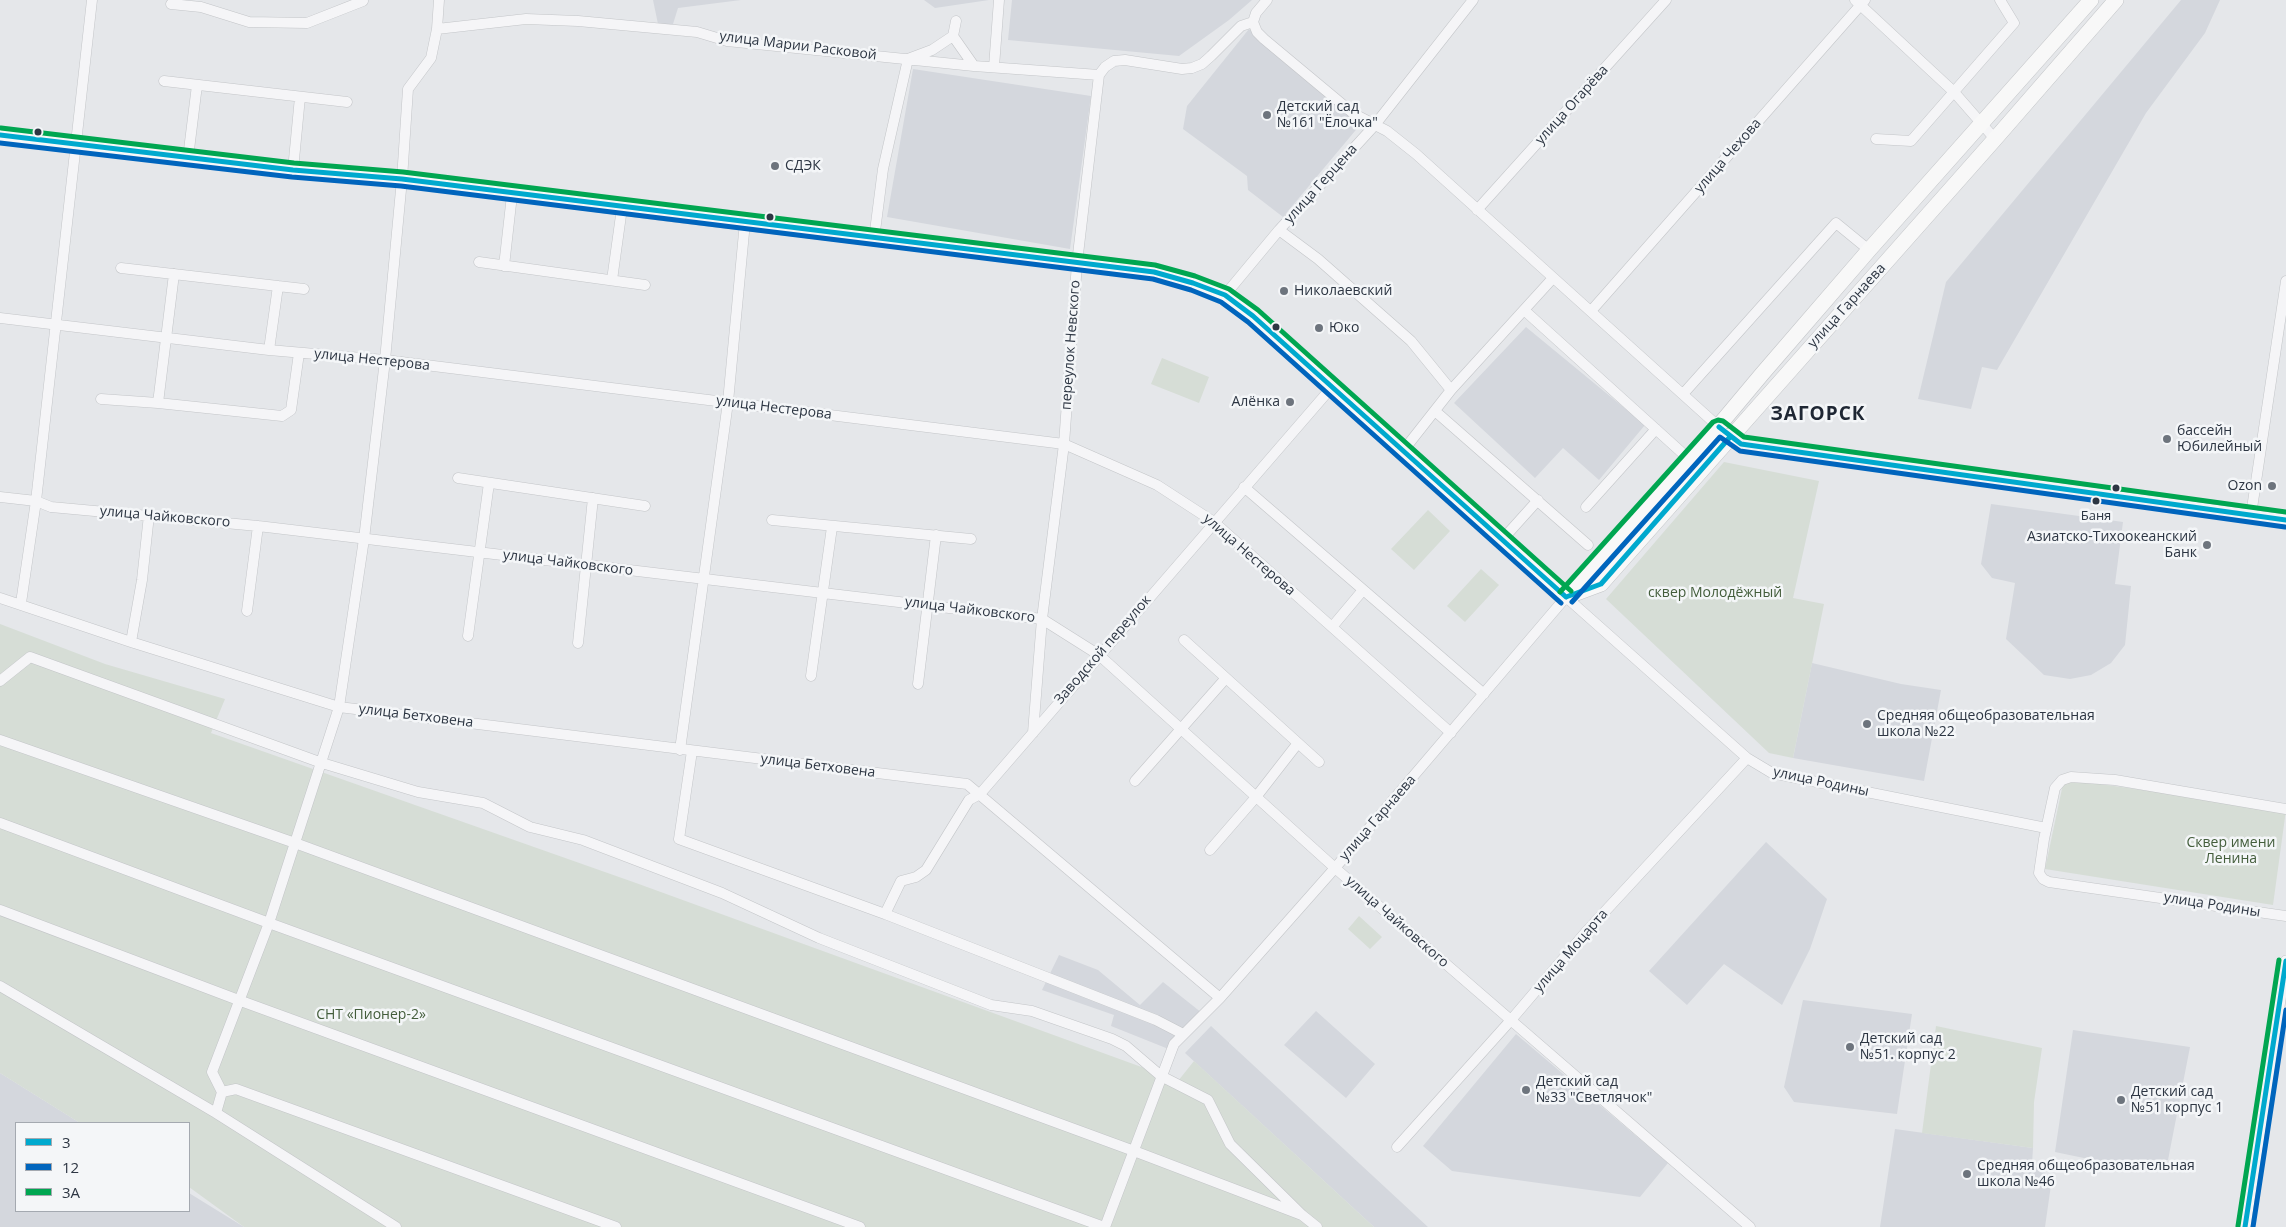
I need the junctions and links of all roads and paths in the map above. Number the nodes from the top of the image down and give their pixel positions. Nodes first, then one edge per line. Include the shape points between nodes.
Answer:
1 (92, 0) edge
2 (439, 0) edge
3 (999, 0) edge
4 (1267, 0) edge
5 (1472, 0) edge
6 (1666, 0) edge
7 (2000, 0) edge
8 (2092, 0) edge
9 (2116, 0) edge
10 (363, 1) edge
11 (1860, 2) edge
12 (202, 3) edge
13 (171, 4) dead end
14 (956, 21) dead end
15 (1253, 22) junction
16 (437, 29) junction
17 (953, 36) junction
18 (908, 59) junction
19 (974, 66) junction
20 (994, 66) junction
21 (1100, 75) junction
22 (164, 81) dead end
23 (196, 84) junction
24 (1954, 92) junction
25 (300, 97) junction
26 (347, 102) dead end
27 (1981, 124) junction
28 (1374, 126) junction
29 (0, 135) edge
30 (1876, 138) dead end
31 (1996, 139) junction
32 (77, 145) junction
33 (188, 158) junction
34 (293, 170) junction
35 (402, 179) junction
36 (512, 195) junction
37 (622, 208) junction
38 (1477, 210) junction
39 (745, 222) junction
40 (1279, 230) junction
41 (874, 239) junction
42 (1869, 250) junction
43 (479, 262) dead end
44 (1077, 263) junction
45 (504, 266) junction
46 (121, 268) dead end
47 (174, 274) junction
48 (1553, 278) junction
49 (612, 280) junction
50 (2286, 281) edge
51 (645, 285) dead end
52 (278, 286) junction
53 (304, 289) dead end
54 (1225, 296) junction
55 (1524, 310) junction
56 (1591, 311) junction
57 (0, 318) edge
58 (56, 326) junction
59 (166, 339) junction
60 (269, 350) junction
61 (299, 353) junction
62 (385, 360) junction
63 (1332, 387) junction
64 (1451, 390) junction
65 (1683, 394) junction
66 (101, 399) dead end
67 (728, 402) junction
68 (158, 403) junction
69 (1435, 411) junction
70 (1656, 429) junction
71 (1724, 432) junction
72 (1064, 444) junction
73 (1403, 451) junction
74 (1690, 460) junction
75 (458, 478) dead end
76 (489, 483) junction
77 (1244, 487) junction
78 (0, 497) edge
79 (593, 498) junction
80 (1538, 500) junction
81 (36, 501) junction
82 (645, 506) dead end
83 (1586, 507) dead end
84 (2251, 515) junction
85 (148, 516) junction
86 (772, 520) dead end
87 (2286, 520) edge
88 (1214, 522) junction
89 (258, 526) junction
90 (832, 527) junction
91 (936, 535) junction
92 (364, 539) junction
93 (972, 539) dead end
94 (1502, 540) junction
95 (1588, 545) dead end
96 (480, 553) junction
97 (587, 565) junction
98 (704, 579) junction
99 (1363, 590) junction
100 (822, 593) junction
101 (1566, 597) junction
102 (0, 598) edge
103 (21, 604) junction
104 (926, 605) junction
105 (247, 611) dead end
106 (1042, 619) junction
107 (1332, 627) junction
108 (468, 636) dead end
109 (1184, 640) dead end
110 (131, 642) junction
111 (578, 643) dead end
112 (1099, 655) junction
113 (811, 676) dead end
114 (1226, 678) junction
115 (0, 681) edge
116 (918, 684) dead end
117 (1484, 694) junction
118 (340, 707) junction
119 (1181, 729) junction
120 (1032, 733) junction
121 (1451, 733) junction
122 (0, 740) edge
123 (1298, 743) junction
124 (680, 750) junction
125 (692, 751) junction
126 (1747, 758) junction
127 (1319, 762) dead end
128 (322, 763) junction
129 (1134, 781) dead end
130 (980, 794) junction
131 (1256, 797) junction
132 (2286, 809) edge
133 (0, 823) edge
134 (2046, 828) junction
135 (295, 843) junction
136 (1210, 850) dead end
137 (1335, 868) junction
138 (0, 910) edge
139 (885, 914) junction
140 (2286, 916) edge
141 (269, 924) junction
142 (2286, 961) edge
143 (0, 986) edge
144 (1220, 998) junction
145 (241, 1001) junction
146 (1511, 1020) junction
147 (1183, 1034) junction
148 (1161, 1076) junction
149 (222, 1092) junction
150 (216, 1114) junction
151 (1397, 1146) dead end
152 (1134, 1151) junction
153 (1302, 1215) junction
154 (396, 1227) edge
155 (616, 1227) edge
156 (860, 1227) edge
157 (1105, 1227) edge
158 (1317, 1227) edge
159 (1750, 1227) edge
160 (2245, 1227) edge

1 - 32 street
2 - 16 street
3 - 20 street
4 - 15 street
5 - 28 street, улица Герцена
6 - 38 street, улица Огарёва
7 - 24 street via 2014,23
8 - 27 main road, улица Гарнаева
9 - 31 main road, улица Гарнаева
10 - 12 street via 307,23 249,22
11 - 24 street
11 - 56 street, улица Чехова
12 - 13 street
14 - 17 street
15 - 21 street via 1241,26 1202,64 1192,68 1125,60 1109,64
15 - 28 street via 1264,39 1354,114
16 - 18 street, улица Марии Расковой via 526,19 578,21 697,32 727,41
16 - 35 street via 431,58 408,89
17 - 18 street via 932,50
17 - 19 street
18 - 19 street, улица Марии Расковой
18 - 41 street via 883,169
19 - 20 street, улица Марии Расковой
20 - 21 street, улица Марии Расковой
21 - 44 street, переулок Невского
22 - 23 street
23 - 25 street
23 - 33 street
24 - 27 street
24 - 30 street via 1911,141
25 - 26 street
25 - 34 street
27 - 31 street
27 - 42 main road, улица Гарнаева
28 - 38 street via 1397,138
28 - 40 street, улица Герцена
29 - 32 main road
31 - 71 main road, улица Гарнаева
32 - 33 main road
32 - 58 street
33 - 34 main road
34 - 35 main road
35 - 36 main road
35 - 62 street
36 - 37 main road
36 - 45 street
37 - 39 main road
37 - 49 street
38 - 48 street
39 - 41 main road
39 - 67 street
40 - 54 street, улица Герцена
40 - 64 street via 1318,259 1411,341
41 - 44 main road
42 - 65 street via 1836,223
42 - 71 main road, улица Гарнаева via 1762,374
43 - 45 street
44 - 54 main road via 1154,272
44 - 72 street, переулок Невского
45 - 49 street
46 - 47 street
47 - 52 street
47 - 59 street
48 - 55 street
48 - 56 street
49 - 51 street
50 - 84 street
52 - 53 street
52 - 60 street
54 - 63 main road via 1253,316
55 - 64 street
55 - 70 street
56 - 65 street
57 - 58 street, улица Нестерова
58 - 59 street, улица Нестерова
58 - 81 street
59 - 60 street, улица Нестерова
59 - 68 street
60 - 61 street, улица Нестерова
61 - 62 street, улица Нестерова
61 - 68 street via 291,410 282,416
62 - 67 street, улица Нестерова
62 - 92 street
63 - 73 main road
63 - 77 street, Заводской переулок
64 - 69 street
65 - 71 street
66 - 68 street
67 - 72 street, улица Нестерова
67 - 98 street
69 - 73 street
69 - 80 street
70 - 74 street
70 - 83 street
71 - 74 main road, улица Гарнаева
71 - 84 street via 1741,444
71 - 101 main road, улица Гарнаева via 1601,584
72 - 88 street, улица Нестерова via 1157,485
72 - 106 street, переулок Невского
73 - 94 main road
74 - 101 main road, улица Гарнаева
75 - 76 street
76 - 79 street
76 - 96 street
77 - 88 street, Заводской переулок
77 - 99 street
78 - 81 street, улица Чайковского
79 - 82 street
79 - 97 street
80 - 94 street
80 - 95 street
81 - 85 street, улица Чайковского via 51,507
81 - 103 street
84 - 87 street
85 - 89 street, улица Чайковского
85 - 110 street via 142,580
86 - 90 street
88 - 107 street, улица Нестерова
88 - 112 street, Заводской переулок
89 - 92 street, улица Чайковского
89 - 105 street
90 - 91 street
90 - 100 street
91 - 93 street
91 - 104 street
92 - 96 street, улица Чайковского
92 - 118 street
94 - 101 main road
96 - 97 street, улица Чайковского
96 - 108 street
97 - 98 street, улица Чайковского
97 - 111 street
98 - 100 street, улица Чайковского
98 - 124 street
99 - 107 street
99 - 117 street
100 - 104 street, улица Чайковского
100 - 113 street
101 - 117 street, улица Гарнаева
101 - 126 street, улица Родины
102 - 103 street, улица Бетховена
103 - 110 street, улица Бетховена
104 - 106 street, улица Чайковского
104 - 116 street
106 - 112 street, улица Чайковского
106 - 120 street, переулок Невского
107 - 121 street, улица Нестерова
109 - 114 street
110 - 118 street, улица Бетховена
112 - 119 street, улица Чайковского
112 - 120 street, Заводской переулок
114 - 119 street
114 - 123 street
115 - 128 street via 30,657
117 - 121 street, улица Гарнаева
118 - 124 street, улица Бетховена
118 - 128 street
119 - 129 street
119 - 131 street, улица Чайковского
120 - 130 street, Заводской переулок
121 - 137 street, улица Гарнаева
122 - 135 street
123 - 127 street
123 - 131 street
124 - 125 street, улица Бетховена
125 - 130 street, улица Бетховена via 967,784
125 - 139 street via 679,839
126 - 134 street, улица Родины via 1772,773
126 - 146 street, улица Моцарта via 1585,933
128 - 135 street
128 - 148 street via 418,792 484,803 530,827 583,840 722,893 819,938 991,1005 1032,1011 1112,1039 1126,1046
130 - 139 street, Заводской переулок via 969,800 926,870 901,881
130 - 144 street, улица Бетховена
131 - 136 street
131 - 137 street, улица Чайковского
132 - 134 street, улица Родины via 2115,780 2071,777 2062,780 2055,788
133 - 141 street
134 - 140 street, улица Родины via 2039,873 2049,882
135 - 141 street
135 - 152 street
137 - 144 street, улица Гарнаева
137 - 146 street, улица Чайковского
138 - 145 street
139 - 147 street via 1156,1020
141 - 145 street
141 - 157 street
142 - 160 street
143 - 150 street
144 - 147 street, улица Гарнаева
145 - 149 street via 212,1072
145 - 156 street
146 - 151 street, улица Моцарта
146 - 159 street, улица Чайковского
147 - 148 street, улица Гарнаева via 1174,1044
148 - 152 street, улица Гарнаева
148 - 153 street via 1208,1100 1230,1144
149 - 150 street
149 - 155 street via 236,1089
150 - 154 street
152 - 153 street
152 - 157 street, улица Гарнаева
153 - 158 street

